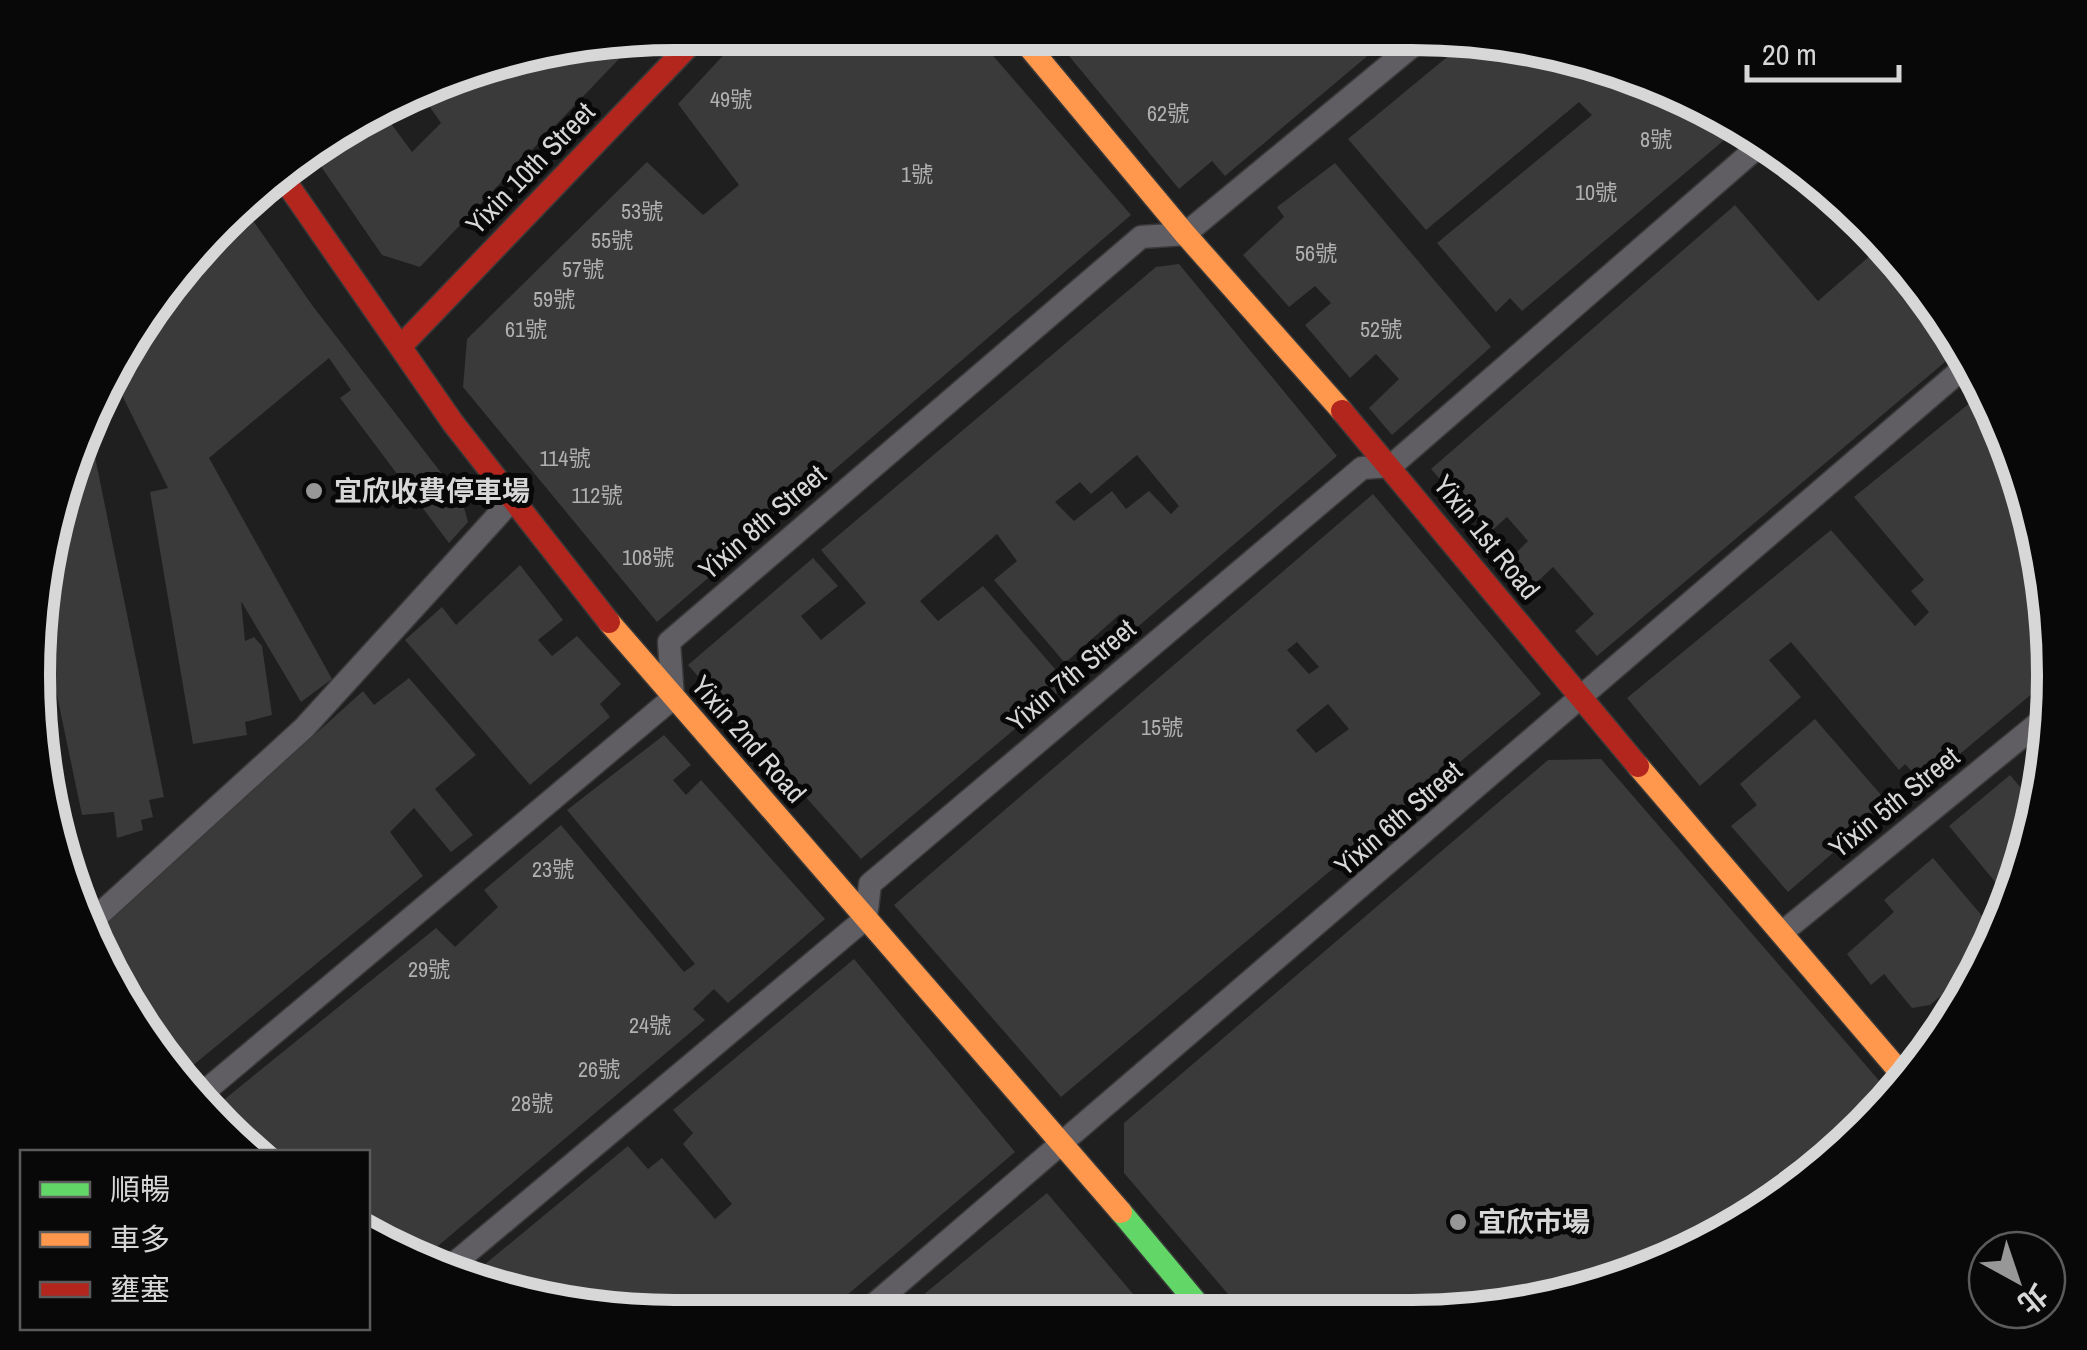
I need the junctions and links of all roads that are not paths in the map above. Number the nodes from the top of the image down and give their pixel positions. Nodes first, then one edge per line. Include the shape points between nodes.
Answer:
1 (685, 50) edge
2 (1031, 50) edge
3 (1407, 50) edge
4 (1752, 151) edge
5 (289, 184) edge
6 (1184, 234) junction
7 (402, 345) junction
8 (1958, 372) edge
9 (1391, 466) junction
10 (510, 501) junction
11 (673, 698) junction
12 (1581, 699) junction
13 (2035, 726) edge
14 (99, 915) edge
15 (866, 918) junction
16 (1784, 931) junction
17 (1897, 1068) edge
18 (207, 1089) edge
19 (1067, 1143) junction
20 (458, 1261) edge
21 (880, 1300) edge
22 (1195, 1300) edge

1 - 7 street, Yixin 10th Street
2 - 6 street, Yixin 1st Road
3 - 6 lane
4 - 9 lane, Yixin 7th Street
5 - 7 street, Yixin 2nd Road
6 - 9 street, Yixin 1st Road
6 - 11 lane, Yixin 8th Street via 1141,237 668,642
7 - 10 street, Yixin 2nd Road
8 - 12 lane, Yixin 6th Street
9 - 12 street, Yixin 1st Road
9 - 15 lane, Yixin 7th Street via 1362,468 870,884
10 - 11 street, Yixin 2nd Road
10 - 14 lane via 304,728
11 - 15 street, Yixin 2nd Road
11 - 18 lane
12 - 16 street, Yixin 1st Road
12 - 19 lane, Yixin 6th Street
13 - 16 lane, Yixin 5th Street
15 - 19 street, Yixin 2nd Road
15 - 20 lane
16 - 17 street, Yixin 1st Road
19 - 21 lane, Yixin 6th Street
19 - 22 street, Yixin 2nd Road

